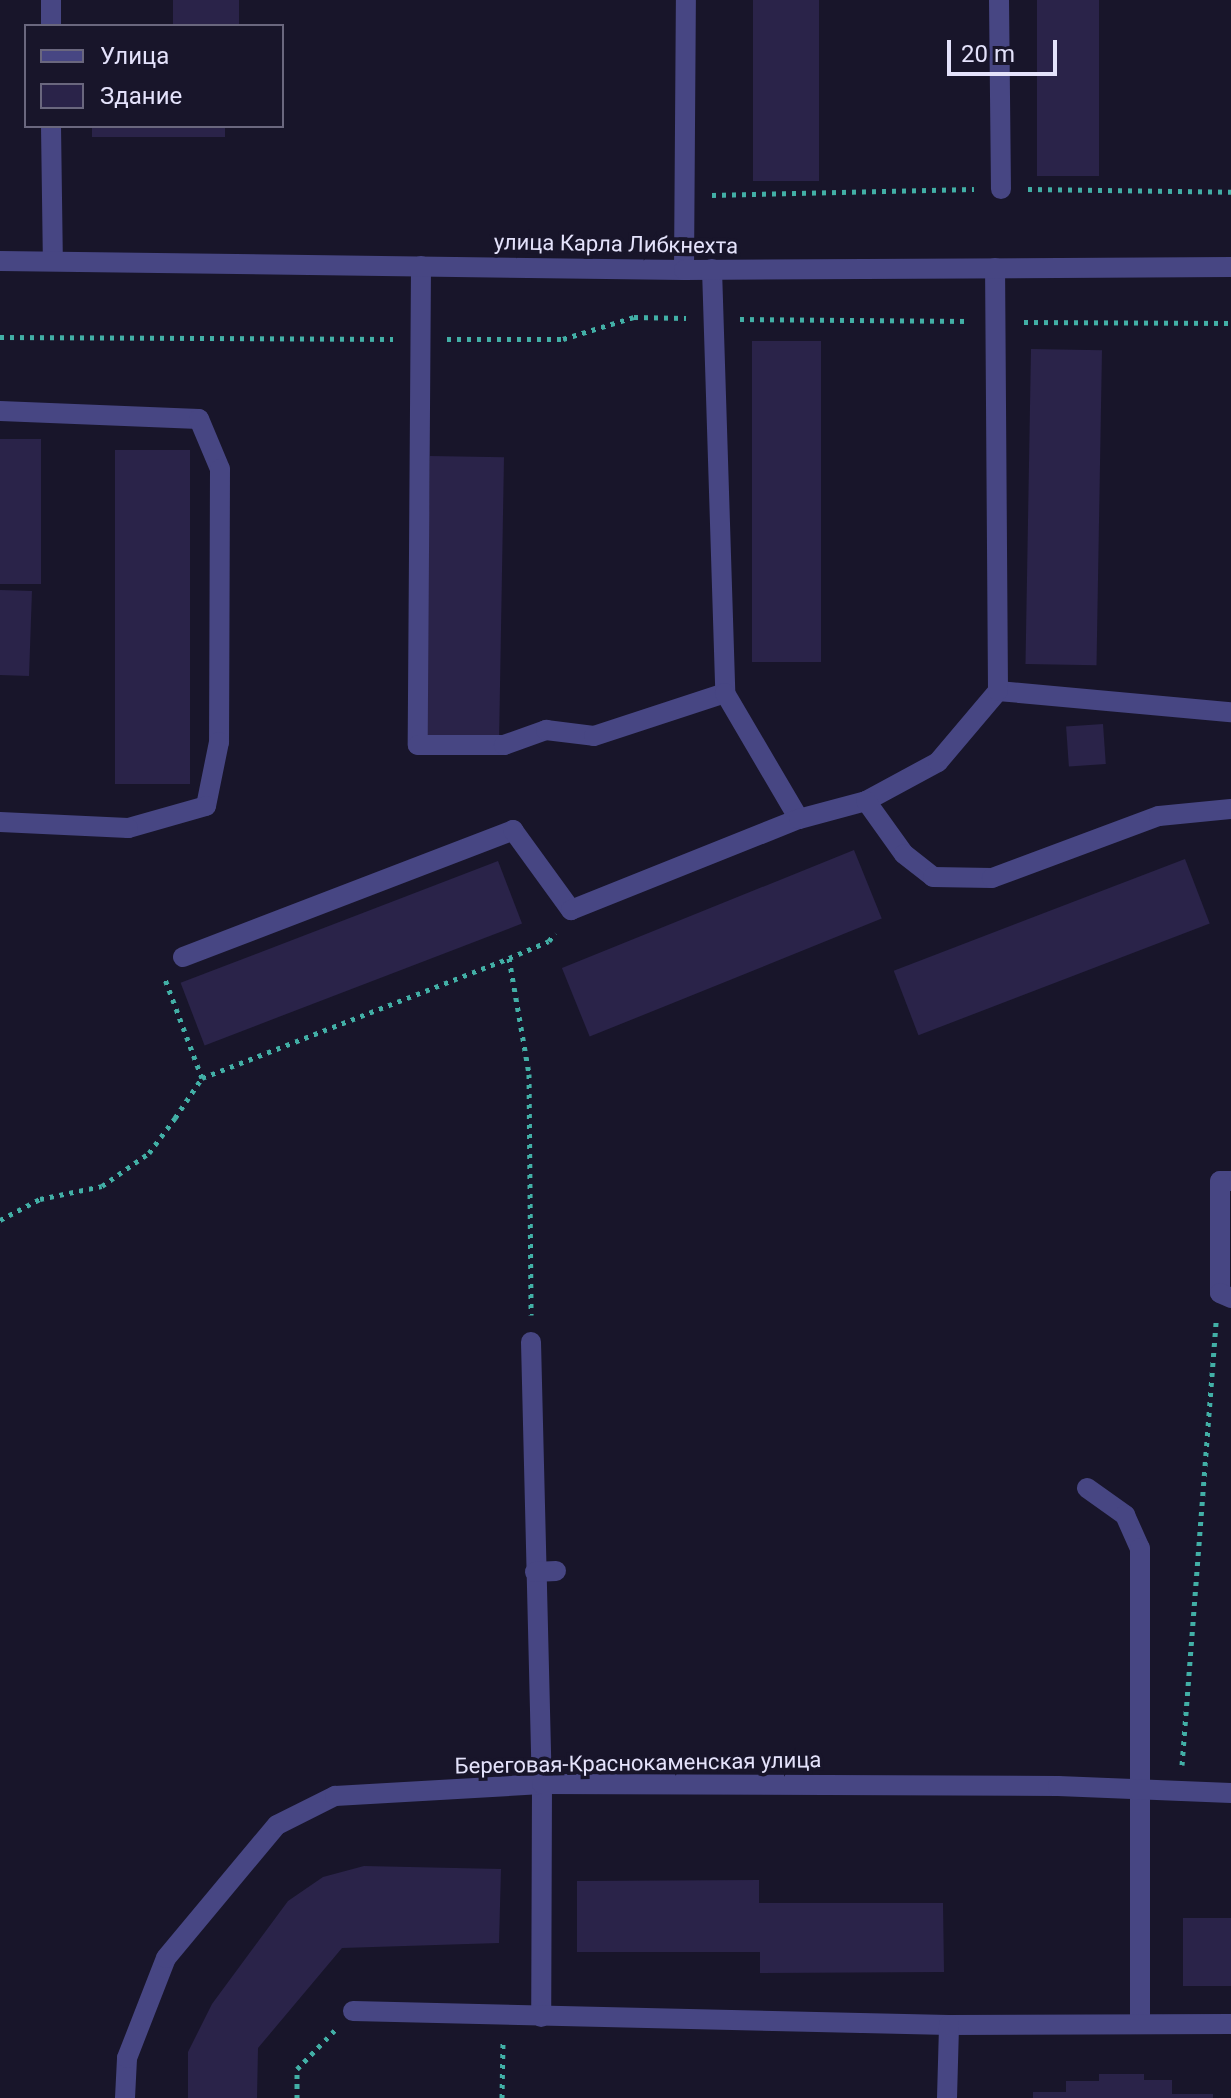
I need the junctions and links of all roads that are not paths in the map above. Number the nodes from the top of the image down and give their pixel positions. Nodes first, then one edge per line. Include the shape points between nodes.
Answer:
1 (51, 0) edge
2 (686, 0) edge
3 (999, 0) edge
4 (51, 24) edge
5 (51, 128) edge
6 (1001, 189) road end
7 (0, 261) edge
8 (53, 261) junction
9 (421, 266) junction
10 (1231, 267) edge
11 (995, 268) junction
12 (712, 269) junction
13 (684, 270) junction
14 (0, 411) edge
15 (998, 691) junction
16 (725, 693) junction
17 (1231, 712) edge
18 (866, 801) junction
19 (1231, 808) edge
20 (799, 819) junction
21 (0, 822) edge
22 (183, 957) road end
23 (1231, 1181) edge
24 (1226, 1296) edge
25 (531, 1342) road end
26 (1087, 1488) dead end
27 (556, 1571) dead end
28 (535, 1572) junction
29 (542, 1784) junction
30 (1142, 1789) junction
31 (1231, 1793) edge
32 (353, 2011) road end
33 (541, 2017) junction
34 (1140, 2022) junction
35 (1231, 2024) edge
36 (949, 2025) junction
37 (125, 2098) edge
38 (947, 2098) edge

1 - 4 street
2 - 13 street
3 - 6 street
5 - 8 street
7 - 8 street, улица Карла Либкнехта
8 - 9 street, улица Карла Либкнехта
9 - 13 street, улица Карла Либкнехта
9 - 16 street via 418,745 504,745 546,730 594,736
10 - 11 street, улица Карла Либкнехта
11 - 12 street, улица Карла Либкнехта
11 - 15 street
12 - 13 street, улица Карла Либкнехта
12 - 16 street
14 - 21 street via 199,419 220,469 220,484 219,742 206,806 128,828
15 - 17 street
15 - 18 street via 938,762
16 - 20 street
18 - 19 street via 904,854 933,877 992,878 1159,816
18 - 20 street
20 - 22 street via 571,910 513,830
23 - 24 street via 1220,1181
25 - 28 street
26 - 30 street via 1125,1515 1140,1548
27 - 28 street
28 - 29 street
29 - 30 street, Береговая-Краснокаменская улица
29 - 33 street
29 - 37 street, Береговая-Краснокаменская улица via 335,1796 277,1825 166,1958 127,2058
30 - 31 street, Береговая-Краснокаменская улица
30 - 34 street
32 - 33 street
33 - 36 street
34 - 35 street
34 - 36 street
36 - 38 street

